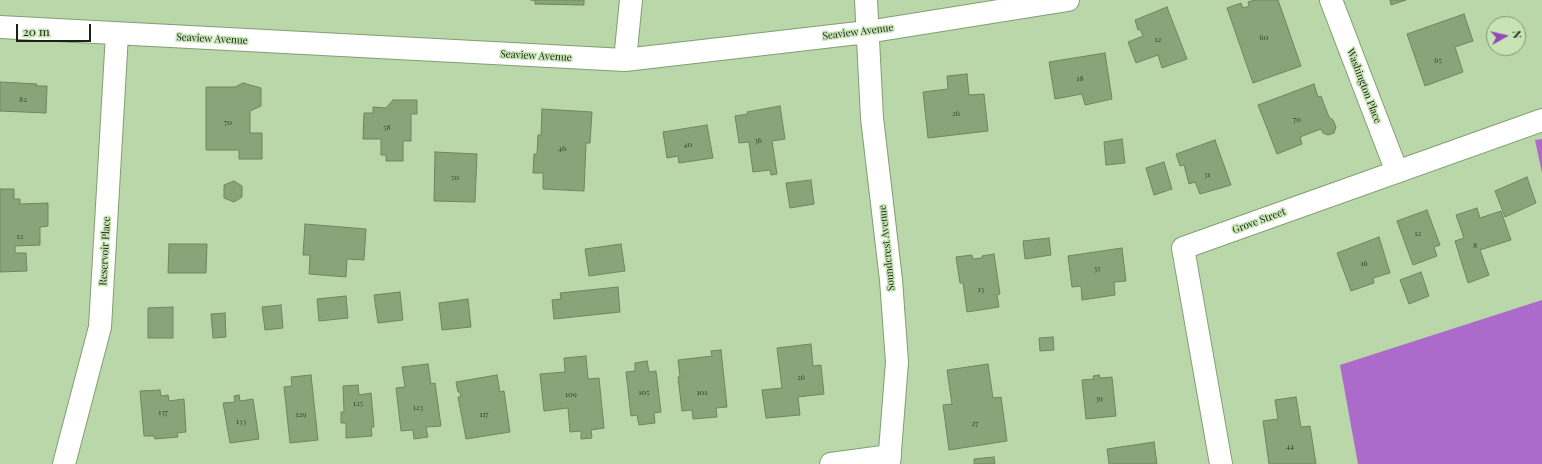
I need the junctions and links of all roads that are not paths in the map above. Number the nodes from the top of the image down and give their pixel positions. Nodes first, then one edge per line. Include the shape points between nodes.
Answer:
1 (631, 0) edge
2 (866, 0) edge
3 (1068, 0) edge
4 (1331, 0) edge
5 (0, 27) edge
6 (867, 32) junction
7 (118, 34) junction
8 (625, 60) junction
9 (1542, 120) edge
10 (1397, 172) junction
11 (890, 460) edge
12 (64, 464) edge
13 (831, 464) edge
14 (1221, 464) edge

1 - 8 street
2 - 6 street, Soundcrest Avenue
3 - 6 street, Seaview Avenue
4 - 10 street, Washington Place
5 - 7 street, Seaview Avenue
6 - 8 street, Seaview Avenue
6 - 11 street, Soundcrest Avenue via 872,118 891,280 897,362
7 - 8 street, Seaview Avenue
7 - 12 street, Reservoir Place via 100,327
9 - 10 street, Grove Street
10 - 14 street, Grove Street via 1183,248
11 - 13 street

